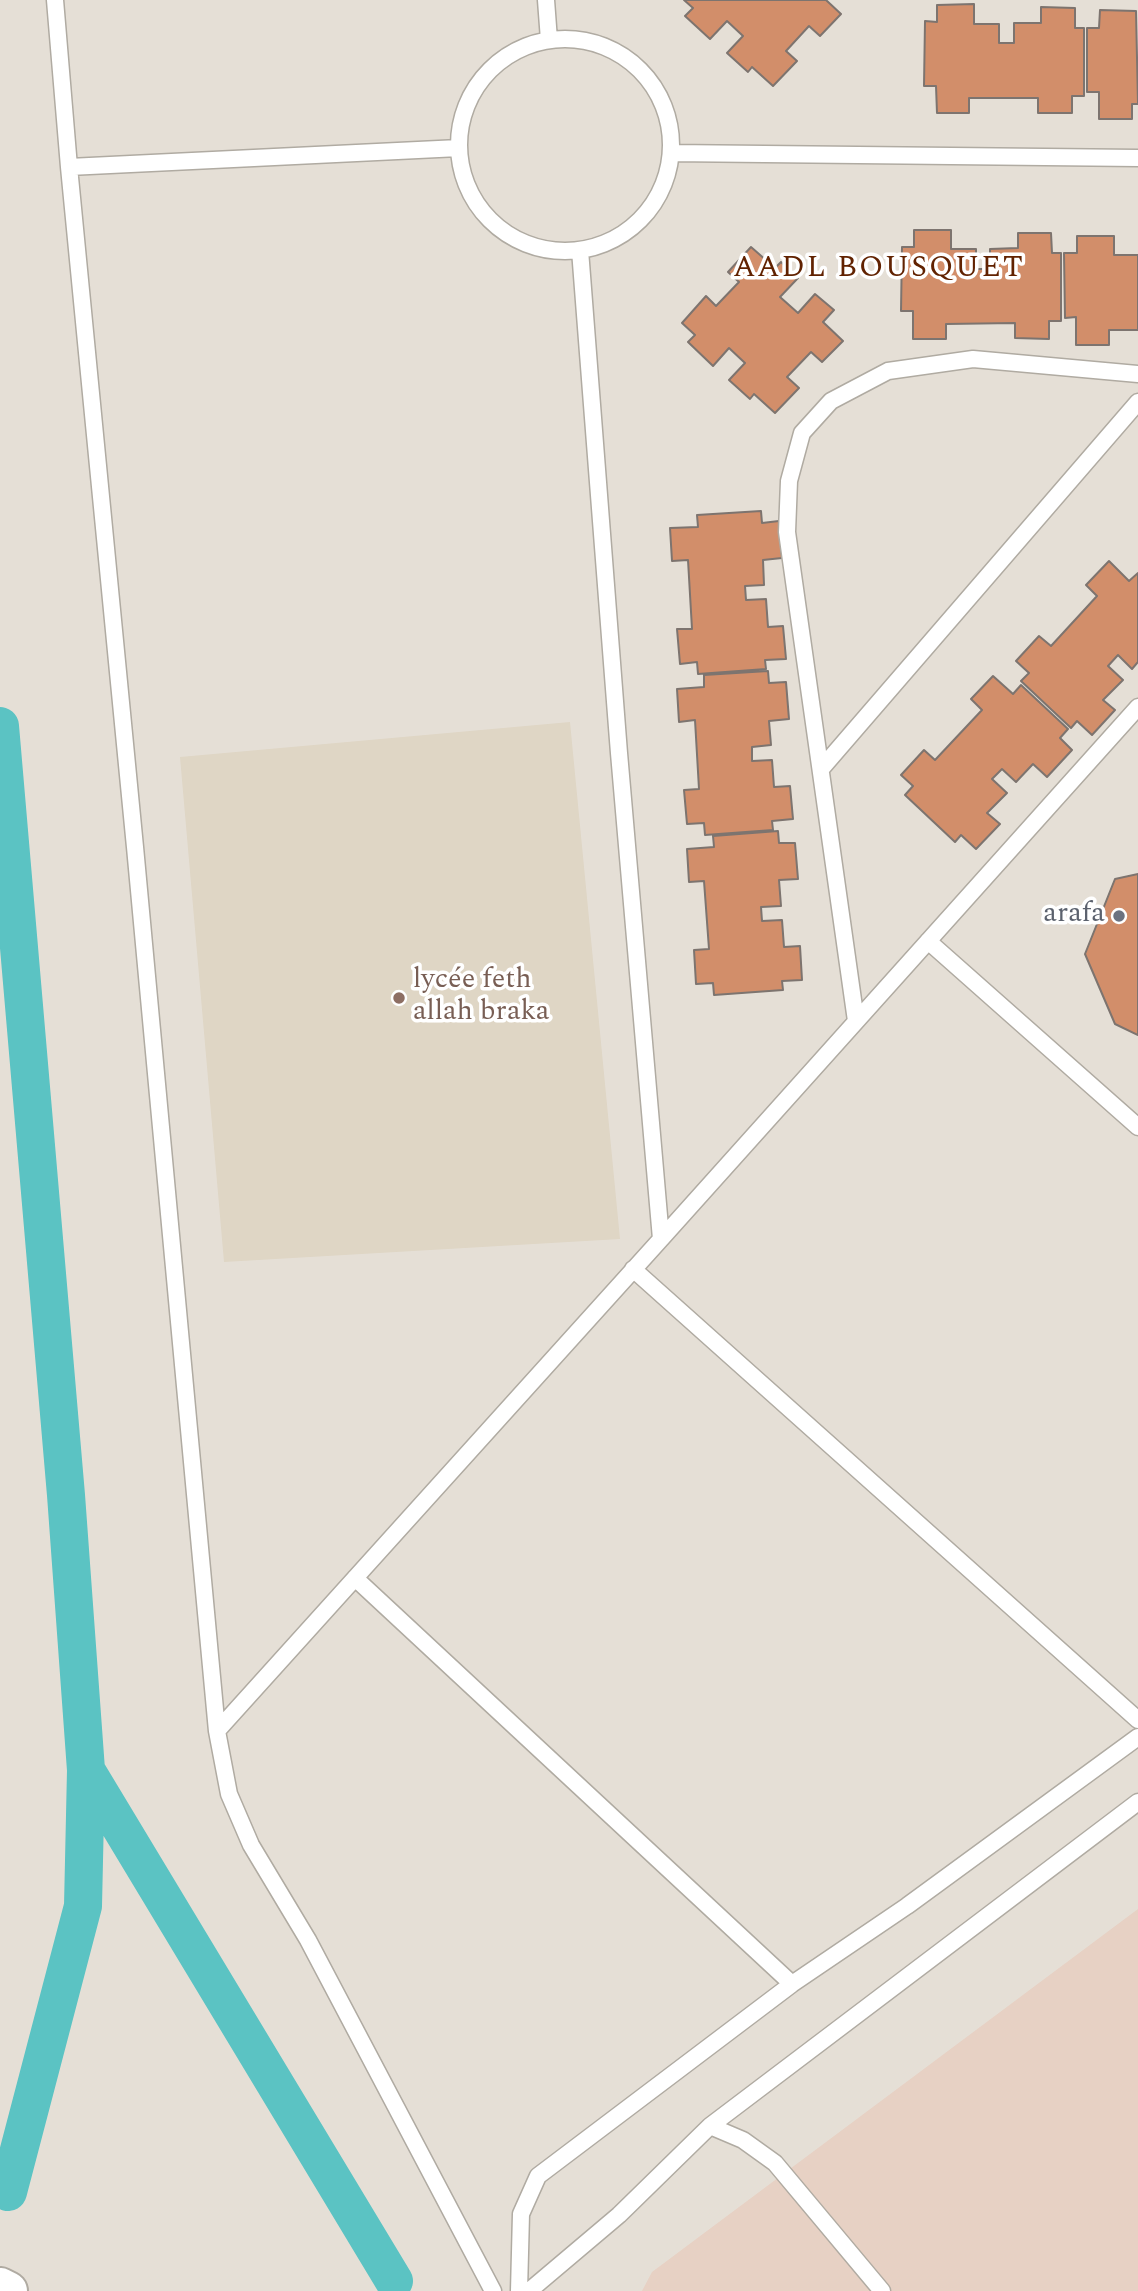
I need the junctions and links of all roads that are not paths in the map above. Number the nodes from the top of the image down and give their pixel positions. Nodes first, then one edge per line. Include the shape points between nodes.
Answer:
1 (55, 0) edge
2 (547, 0) edge
3 (549, 40) junction
4 (459, 148) junction
5 (671, 153) junction
6 (1138, 158) edge
7 (69, 167) junction
8 (580, 250) junction
9 (1138, 374) edge
10 (1138, 402) edge
11 (1138, 707) edge
12 (821, 769) junction
13 (928, 941) junction
14 (856, 1021) junction
15 (1138, 1127) edge
16 (661, 1239) junction
17 (633, 1269) junction
18 (355, 1578) junction
19 (1138, 1720) edge
20 (217, 1731) junction
21 (1138, 1737) edge
22 (1138, 1802) edge
23 (792, 1984) junction
24 (710, 2126) junction
25 (0, 2287) edge
26 (8, 2291) edge
27 (492, 2291) edge
28 (519, 2291) edge
29 (529, 2291) edge
30 (882, 2291) edge

1 - 7 lane
2 - 3 lane
3 - 4 lane via 526,46 487,72 463,113
3 - 5 lane via 597,44 638,67 664,107
4 - 7 lane
4 - 8 lane via 465,183 492,222 533,246
5 - 6 lane
5 - 8 lane via 667,177 643,217 625,233
7 - 20 lane
8 - 16 lane
9 - 12 lane via 973,359 888,371 831,401 802,433 789,481 787,532
10 - 12 lane
11 - 13 lane
12 - 14 lane
13 - 14 lane
13 - 15 lane
14 - 16 lane
16 - 17 lane
17 - 18 lane
17 - 19 lane
18 - 20 lane
18 - 23 lane
20 - 27 lane via 229,1794 251,1845 308,1940
21 - 23 lane
22 - 24 lane
23 - 28 lane via 538,2176 521,2214
24 - 29 lane via 619,2215
24 - 30 lane via 743,2140 775,2163
25 - 26 highway

